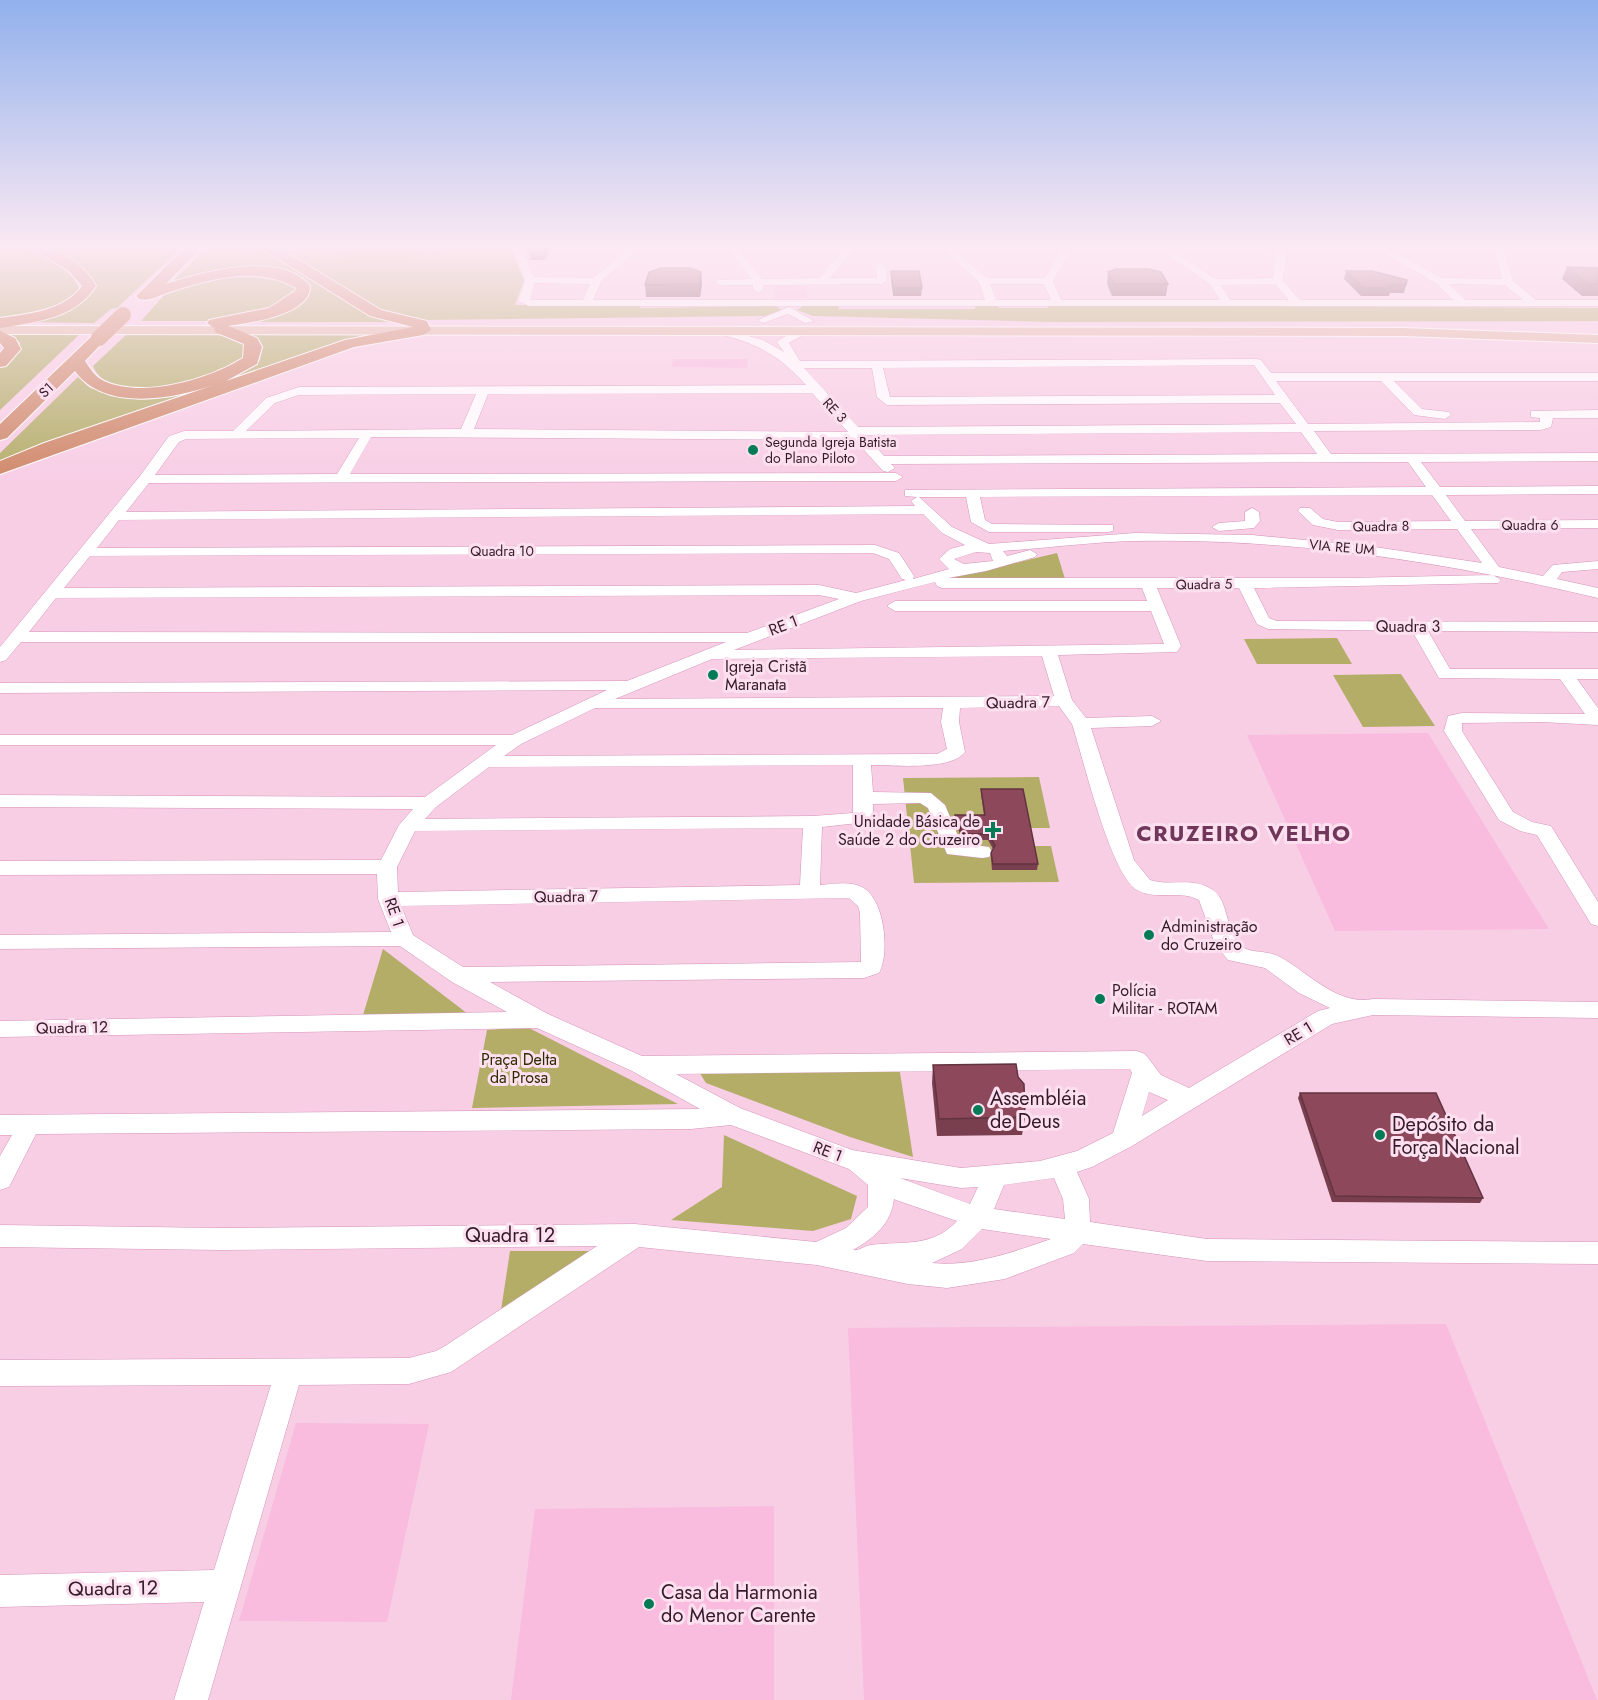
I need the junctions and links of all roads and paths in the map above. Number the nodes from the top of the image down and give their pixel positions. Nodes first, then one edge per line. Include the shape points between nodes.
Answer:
1 (113, 325) edge
2 (170, 325) edge
3 (417, 325) edge
4 (480, 325) edge
5 (617, 325) edge
6 (888, 325) edge
7 (938, 325) edge
8 (1575, 325) edge
9 (218, 326) junction
10 (900, 326) junction
11 (422, 327) junction
12 (0, 330) edge
13 (620, 332) junction
14 (723, 332) junction
15 (799, 333) junction
16 (0, 336) edge
17 (1593, 339) edge
18 (76, 361) junction
19 (0, 362) edge
20 (878, 364) junction
21 (796, 366) junction
22 (1269, 377) junction
23 (1598, 377) edge
24 (1385, 378) junction
25 (816, 389) junction
26 (483, 390) junction
27 (1283, 399) junction
28 (1546, 414) junction
29 (1598, 414) edge
30 (1303, 427) junction
31 (466, 433) junction
32 (237, 434) junction
33 (367, 434) junction
34 (857, 434) junction
35 (0, 435) edge
36 (1326, 457) junction
37 (1598, 457) edge
38 (1412, 458) junction
39 (881, 460) junction
40 (0, 468) edge
41 (896, 477) junction
42 (145, 479) junction
43 (341, 479) junction
44 (1598, 490) edge
45 (1434, 491) junction
46 (972, 492) junction
47 (910, 493) junction
48 (926, 510) junction
49 (1305, 511) dead end
50 (1252, 512) dead end
51 (113, 516) junction
52 (1598, 524) edge
53 (1462, 525) junction
54 (946, 530) junction
55 (1082, 542) junction
56 (986, 548) junction
57 (85, 552) junction
58 (948, 557) junction
59 (1000, 562) junction
60 (1598, 565) edge
61 (963, 570) junction
62 (1493, 575) junction
63 (911, 579) junction
64 (1547, 581) junction
65 (1244, 583) junction
66 (1148, 585) junction
67 (53, 593) junction
68 (1598, 593) edge
69 (856, 598) junction
70 (895, 606) dead end
71 (1157, 606) junction
72 (1417, 626) junction
73 (1598, 627) edge
74 (16, 637) junction
75 (751, 637) junction
76 (1049, 652) junction
77 (705, 655) junction
78 (0, 657) edge
79 (1565, 674) junction
80 (1598, 674) edge
81 (632, 685) junction
82 (0, 688) edge
83 (1064, 701) junction
84 (952, 703) junction
85 (592, 704) junction
86 (1152, 721) dead end
87 (1081, 723) junction
88 (0, 740) edge
89 (515, 740) junction
90 (862, 759) junction
91 (485, 762) junction
92 (0, 801) edge
93 (429, 803) junction
94 (864, 805) junction
95 (813, 822) junction
96 (409, 825) junction
97 (982, 852) dead end
98 (0, 867) edge
99 (387, 867) junction
100 (810, 891) junction
101 (388, 899) junction
102 (1598, 919) edge
103 (404, 939) junction
104 (0, 942) edge
105 (460, 975) junction
106 (1306, 987) junction
107 (1351, 1010) junction
108 (1598, 1010) edge
109 (1326, 1017) junction
110 (540, 1020) junction
111 (0, 1029) edge
112 (640, 1065) junction
113 (1143, 1074) junction
114 (1192, 1098) junction
115 (732, 1114) junction
116 (0, 1125) edge
117 (29, 1125) junction
118 (1124, 1139) junction
119 (851, 1160) junction
120 (1062, 1166) junction
121 (994, 1176) junction
122 (0, 1180) edge
123 (879, 1180) junction
124 (975, 1217) junction
125 (1076, 1233) junction
126 (0, 1236) edge
127 (635, 1236) junction
128 (1598, 1253) edge
129 (817, 1254) junction
130 (843, 1259) junction
131 (289, 1372) junction
132 (0, 1373) edge
133 (226, 1586) junction
134 (0, 1592) edge
135 (191, 1700) edge

1 - 18 highway, S1, bridge
2 - 9 main road
3 - 11 highway
4 - 11 main road
5 - 13 main road
6 - 10 main road
7 - 10 main road
8 - 17 main road via 1570,332
9 - 11 main road
9 - 12 main road
9 - 18 highway via 250,341 254,347 251,360 228,375 199,384 153,391 112,388 98,385
10 - 15 main road
10 - 17 main road via 1403,332
11 - 13 main road
11 - 40 highway via 351,343
13 - 14 main road
14 - 15 main road
14 - 21 street, RE 3 via 770,345
15 - 21 street, RE 3 via 783,342
16 - 19 highway via 13,349
18 - 35 highway, S1
20 - 21 street
20 - 22 street via 1257,362
20 - 27 street via 887,401
21 - 25 street, RE 3
22 - 24 street
22 - 27 street
23 - 24 street
24 - 28 street via 1414,410 1425,414
25 - 26 street
25 - 34 street, RE 3
26 - 31 street
26 - 32 street via 293,391 263,403
27 - 30 street
28 - 29 street
28 - 30 street via 1547,424 1541,426
30 - 34 street
30 - 36 street
31 - 33 street
31 - 34 street
32 - 33 street
32 - 42 street via 178,437
33 - 43 street
34 - 39 street, RE 3
36 - 38 street
36 - 39 street
37 - 38 street
38 - 45 street
39 - 41 street, RE 3
41 - 43 street
41 - 47 street, RE 3
42 - 43 street
42 - 51 street
44 - 45 street
45 - 46 street
45 - 53 street
46 - 47 street
46 - 50 street via 978,522 989,528 1240,527 1253,521
47 - 48 street, RE 3
48 - 51 street
48 - 54 street, RE 3
49 - 53 street, Quadra 8 via 1318,522 1338,526
51 - 57 street
52 - 53 street, Quadra 6
53 - 62 street
54 - 56 street, RE 3
54 - 58 street
55 - 56 street, VIA RE UM
55 - 59 street, VIA RE UM
55 - 62 street, VIA RE UM via 1132,537 1264,540 1370,549
56 - 58 street, VIA RE UM
56 - 59 street via 998,553
57 - 63 street, Quadra 10 via 875,549 894,556
57 - 67 street
58 - 61 street via 950,565
58 - 63 street, RE 1
59 - 61 street, VIA RE UM
60 - 64 street via 1558,568
61 - 63 street, RE 1
62 - 64 street, VIA RE UM
62 - 65 street, Quadra 5
63 - 66 street, Quadra 5
63 - 69 street, RE 1
64 - 68 street, VIA RE UM
65 - 66 street, Quadra 5
65 - 72 street, Quadra 3 via 1268,625
66 - 71 street
67 - 69 street via 819,590
67 - 74 street
69 - 75 street, RE 1
70 - 71 street
71 - 76 street via 1171,649
72 - 73 street, Quadra 3
72 - 79 street via 1445,674
74 - 75 street
74 - 78 street
75 - 77 street, RE 1
76 - 77 street
76 - 83 street
77 - 81 street, RE 1
79 - 80 street
79 - 102 street via 1598,720 1462,718 1452,724 1506,816 1527,827 1544,830
81 - 82 street
81 - 85 street, RE 1
83 - 84 street, Quadra 7
83 - 87 street, Quadra 7
84 - 85 street, Quadra 7
84 - 90 street via 950,722 956,752 950,757
85 - 89 street, RE 1
86 - 87 street
87 - 106 street, Quadra 7 via 1132,878 1144,886 1203,892 1230,949 1245,957 1271,961
88 - 89 street
89 - 91 street, RE 1
90 - 91 street
90 - 94 street
91 - 93 street, RE 1
92 - 93 street
93 - 96 street, RE 1
94 - 95 street via 860,818
94 - 97 street via 924,796 936,805 954,849
95 - 96 street
95 - 100 street
96 - 99 street, RE 1
98 - 99 street
99 - 101 street, RE 1
100 - 101 street, Quadra 7
100 - 105 street, Quadra 7 via 853,891 870,904 871,968
101 - 103 street, RE 1
103 - 104 street
103 - 105 street, RE 1
105 - 110 street, RE 1
106 - 107 street, Quadra 7
106 - 109 street, Quadra 7
107 - 108 street, RE 1
107 - 109 street, RE 1
109 - 114 street, RE 1
110 - 111 street, Quadra 12
110 - 112 street, RE 1
112 - 113 street via 1137,1060
112 - 115 street, RE 1
113 - 114 street via 1158,1087
113 - 118 street
114 - 118 street, RE 1
115 - 117 street via 691,1119
115 - 119 street, RE 1
116 - 117 street
117 - 122 street
118 - 120 street, RE 1
119 - 121 street, RE 1 via 933,1175
119 - 123 street, RE 1
120 - 121 street, RE 1
120 - 125 street via 1076,1199
121 - 124 street
123 - 124 street, RE 1
123 - 129 street via 884,1195 880,1212 862,1232
124 - 125 street, RE 1
124 - 130 street via 961,1234 929,1253
125 - 128 street, RE 1 via 1207,1250
125 - 130 street via 1065,1245 1005,1267 947,1276
126 - 127 street, Quadra 12
127 - 129 street, Quadra 12
127 - 131 street via 441,1363 409,1371
129 - 130 street, Quadra 12
131 - 132 street
131 - 133 street
133 - 134 street, Quadra 12
133 - 135 street

